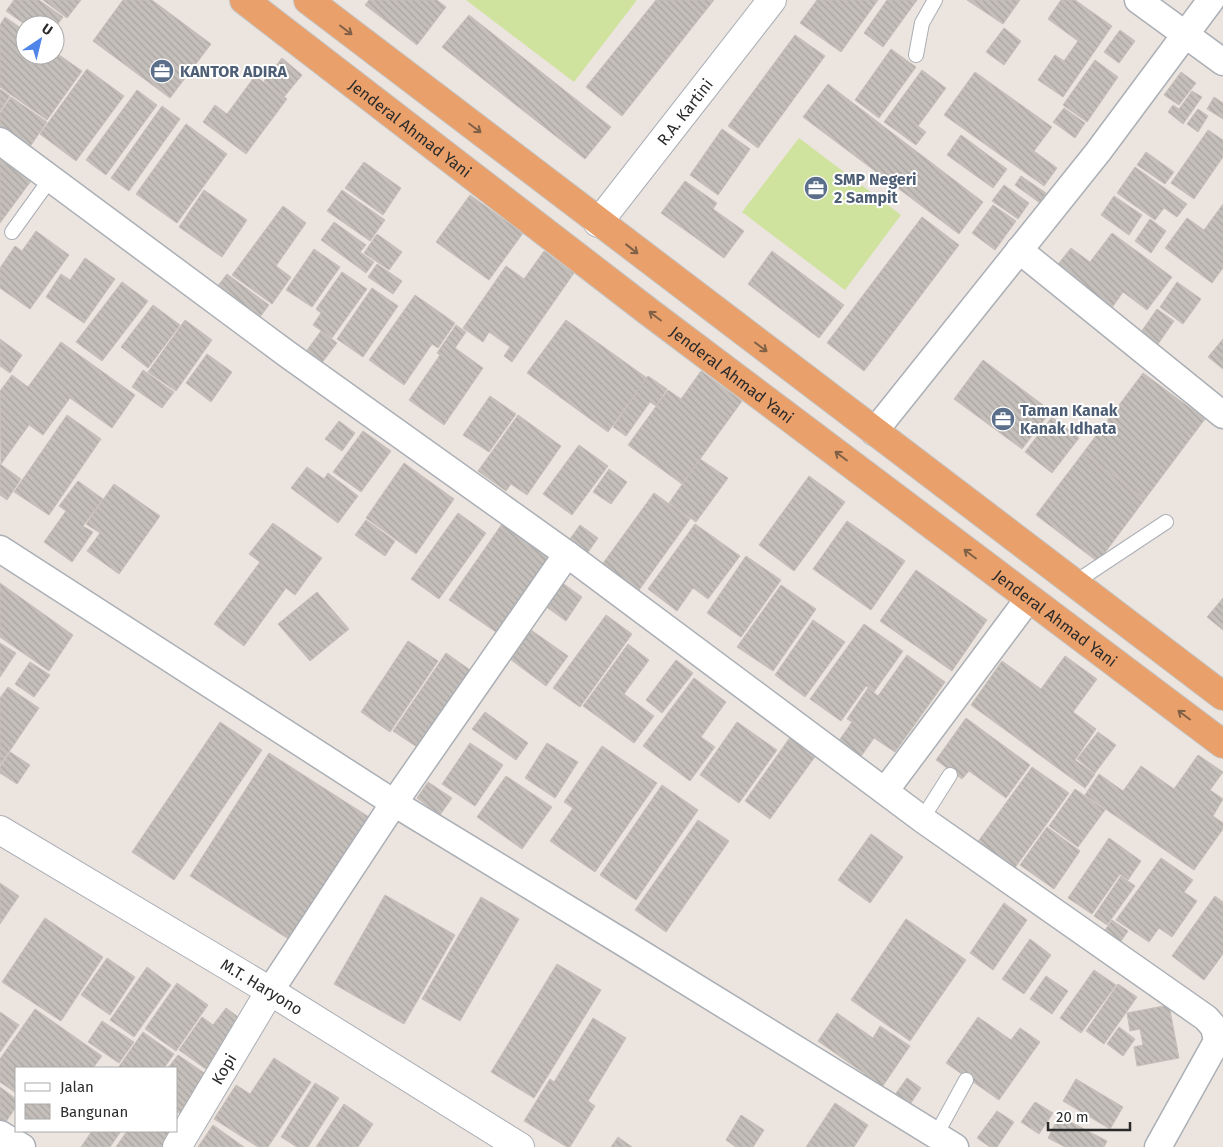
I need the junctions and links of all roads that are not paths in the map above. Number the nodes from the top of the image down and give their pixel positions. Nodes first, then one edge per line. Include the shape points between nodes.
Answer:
1 (244, 0) edge
2 (308, 0) edge
3 (772, 0) edge
4 (935, 0) edge
5 (1138, 0) edge
6 (1210, 0) edge
7 (1185, 34) junction
8 (916, 55) dead end
9 (1223, 62) edge
10 (0, 141) edge
11 (51, 178) junction
12 (598, 223) junction
13 (12, 232) dead end
14 (1019, 250) junction
15 (1223, 416) edge
16 (874, 432) junction
17 (1166, 522) dead end
18 (0, 549) edge
19 (567, 554) junction
20 (1074, 583) junction
21 (1029, 598) junction
22 (1223, 696) edge
23 (1223, 744) edge
24 (950, 774) dead end
25 (885, 791) junction
26 (394, 803) junction
27 (922, 819) junction
28 (0, 830) edge
29 (270, 991) junction
30 (966, 1080) dead end
31 (0, 1134) edge
32 (945, 1141) edge
33 (1166, 1144) edge
34 (22, 1147) edge
35 (177, 1147) edge
36 (520, 1147) edge

21 -> 1 highway, Jenderal Ahmad Yani via 657,318
2 -> 12 highway
3 - 12 street, R.A. Kartini
4 - 8 lane via 922,23
5 - 7 street
6 - 7 street
7 - 9 street
7 - 14 street via 1098,152
10 - 11 street
11 - 13 lane
11 - 19 street via 287,354
12 -> 16 highway
14 - 15 street
14 - 16 street
16 - 20 highway
17 - 20 lane
18 - 26 street
19 - 25 street
19 - 26 street
20 - 22 highway
23 -> 21 highway, Jenderal Ahmad Yani
21 - 25 street
24 - 27 lane
25 - 27 street
26 - 29 street
26 - 32 street
27 - 33 street via 1206,1018 1214,1027 1216,1041 1212,1052
28 - 29 street, M.T. Haryono
29 - 35 street, Kopi
29 - 36 street, M.T. Haryono
30 - 32 lane
31 - 34 street

